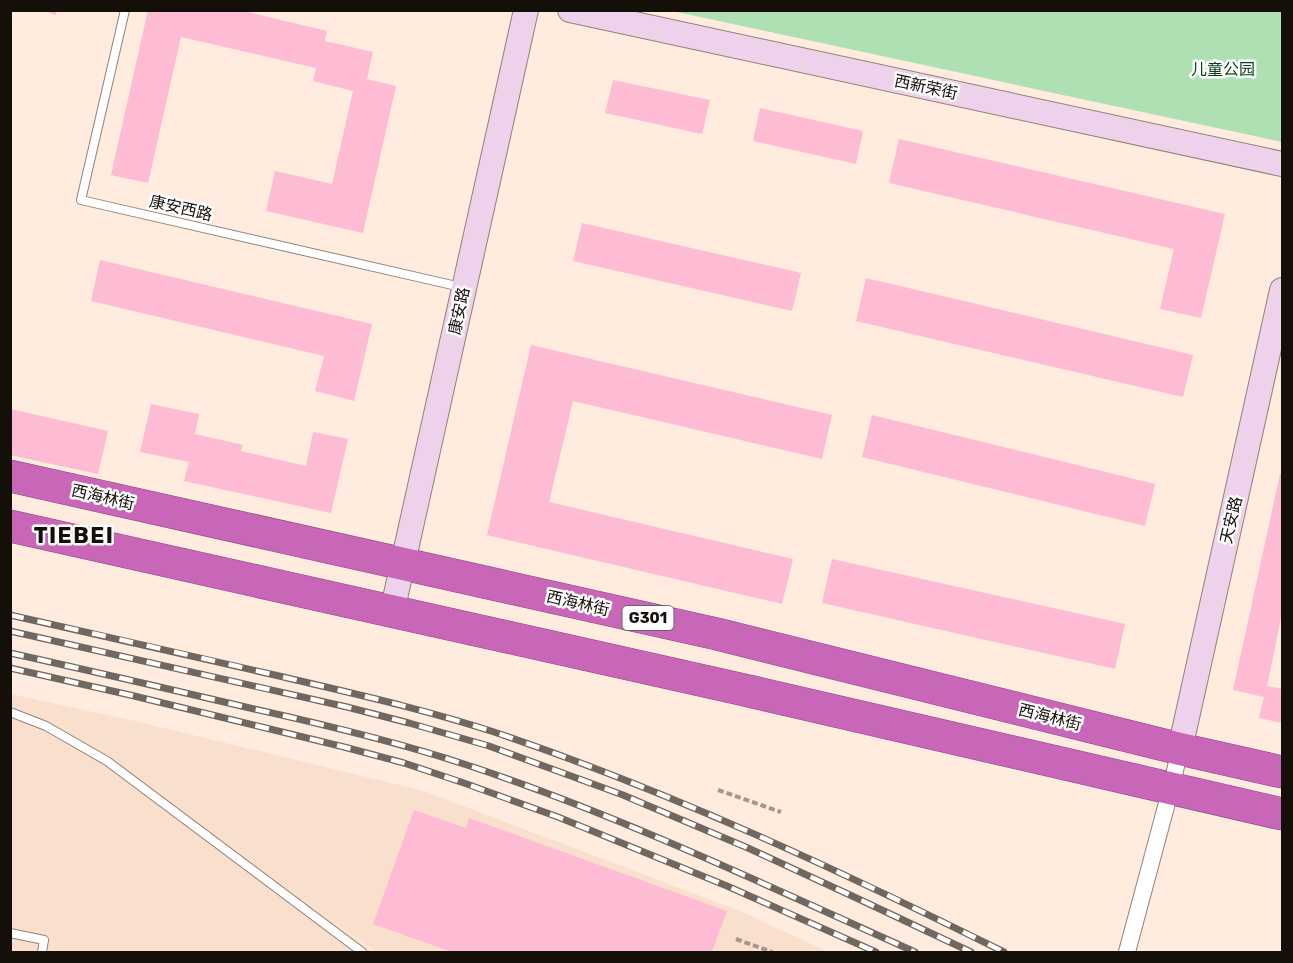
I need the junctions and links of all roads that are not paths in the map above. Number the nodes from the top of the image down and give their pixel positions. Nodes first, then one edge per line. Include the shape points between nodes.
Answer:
1 (125, 10) edge
2 (526, 10) edge
3 (570, 10) edge
4 (1282, 164) edge
5 (464, 288) junction
6 (1282, 291) edge
7 (10, 476) edge
8 (10, 526) edge
9 (404, 564) junction
10 (392, 612) junction
11 (10, 712) edge
12 (1180, 749) junction
13 (1282, 772) edge
14 (1171, 788) junction
15 (1282, 814) edge
16 (10, 933) edge
17 (42, 952) edge
18 (362, 952) edge
19 (1127, 952) edge

1 - 5 lane, 康安西路 via 81,200
2 - 5 street, 康安路
3 - 4 street, 西新荣街
5 - 9 street, 康安路
6 - 12 street, 天安路
7 - 9 highway, 西海林街 / G301
8 - 10 highway
9 - 10 street, 康安路
9 - 12 highway, 西海林街 / G301 via 717,634
10 - 14 highway
11 - 18 lane via 46,726 107,761
12 - 13 highway, 西海林街 / G301
12 - 14 street
14 - 15 highway
14 - 19 street
16 - 17 lane via 44,940

